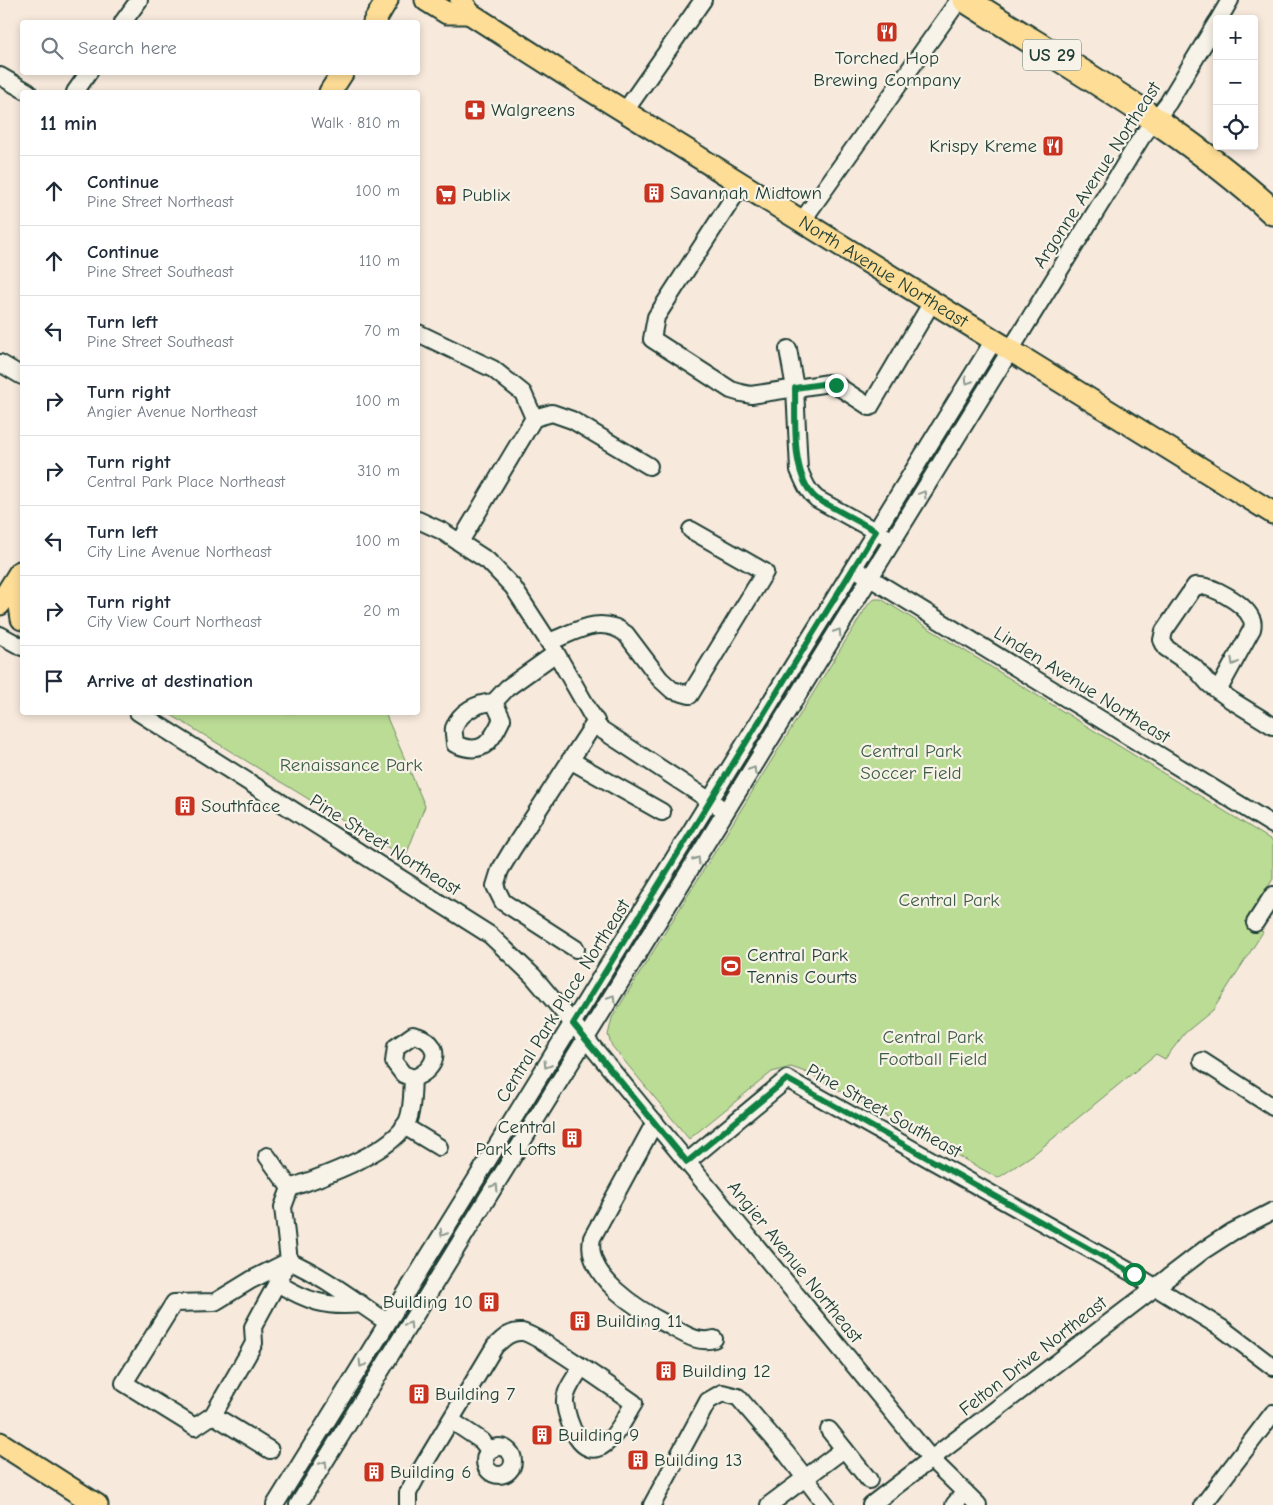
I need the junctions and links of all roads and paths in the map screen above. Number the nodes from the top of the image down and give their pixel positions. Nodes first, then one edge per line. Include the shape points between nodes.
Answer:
1 (138, 0) edge
2 (388, 0) edge
3 (426, 0) edge
4 (703, 0) edge
5 (959, 0) edge
6 (966, 0) edge
7 (1230, 0) edge
8 (465, 7) edge
9 (1221, 15) edge
10 (124, 20) edge
11 (375, 20) edge
12 (1213, 28) edge
13 (87, 75) edge
14 (341, 75) edge
15 (0, 76) edge
16 (24, 90) edge
17 (76, 90) edge
18 (331, 90) edge
19 (625, 111) junction
20 (1155, 120) junction
21 (742, 184) junction
22 (1273, 212) edge
23 (802, 221) junction
24 (932, 302) junction
25 (420, 334) edge
26 (1002, 345) junction
27 (788, 349) dead end
28 (0, 363) edge
29 (20, 375) edge
30 (795, 388) junction
31 (534, 418) junction
32 (649, 466) dead end
33 (1273, 513) edge
34 (420, 521) edge
35 (691, 530) dead end
36 (876, 531) junction
37 (460, 542) junction
38 (894, 542) junction
39 (854, 568) junction
40 (20, 571) edge
41 (871, 579) junction
42 (20, 591) edge
43 (0, 604) edge
44 (20, 606) edge
45 (0, 635) edge
46 (20, 646) edge
47 (553, 647) junction
48 (1218, 691) junction
49 (494, 702) dead end
50 (143, 715) edge
51 (596, 721) junction
52 (1273, 726) edge
53 (570, 760) junction
54 (710, 801) junction
55 (662, 812) dead end
56 (727, 812) junction
57 (1273, 826) edge
58 (1273, 895) edge
59 (1255, 923) dead end
60 (576, 949) dead end
61 (573, 1024) junction
62 (586, 1039) junction
63 (1202, 1061) dead end
64 (413, 1078) dead end
65 (1273, 1107) edge
66 (655, 1122) junction
67 (404, 1126) junction
68 (439, 1147) dead end
69 (267, 1156) dead end
70 (687, 1162) junction
71 (290, 1188) junction
72 (1273, 1211) edge
73 (289, 1261) junction
74 (318, 1281) junction
75 (278, 1283) junction
76 (1156, 1288) junction
77 (307, 1299) junction
78 (356, 1301) junction
79 (387, 1322) junction
80 (714, 1338) dead end
81 (1273, 1367) edge
82 (581, 1368) junction
83 (1273, 1412) edge
84 (212, 1415) junction
85 (452, 1422) junction
86 (829, 1430) dead end
87 (0, 1442) edge
88 (844, 1449) junction
89 (270, 1450) dead end
90 (489, 1450) dead end
91 (932, 1460) junction
92 (806, 1478) junction
93 (869, 1480) dead end
94 (965, 1492) junction
95 (97, 1505) edge
96 (275, 1505) edge
97 (298, 1505) edge
98 (408, 1505) edge
99 (652, 1505) edge
100 (769, 1505) edge
101 (826, 1505) edge
102 (871, 1505) edge
103 (954, 1505) edge
104 (978, 1505) edge
105 (1203, 1505) edge

1 - 10 street
2 - 11 main road
3 - 8 main road, North Avenue Northeast via 447,13
4 - 19 street
5 - 23 street
6 - 20 highway, US 29
7 - 9 street, Argonne Avenue Northeast
8 - 19 main road, North Avenue Northeast
12 - 20 street, Argonne Avenue Northeast
13 - 17 street
14 - 18 main road
15 - 16 street
19 - 21 main road, North Avenue Northeast
20 - 22 highway, US 29 via 1239,180
20 - 26 street, Argonne Avenue Northeast
21 - 23 main road, North Avenue Northeast
21 - 30 street via 656,317 652,339 731,390 751,395
23 - 24 main road, North Avenue Northeast
24 - 26 main road, North Avenue Northeast
24 - 30 street via 870,407 829,383
25 - 31 street via 493,369 523,393
26 - 33 main road, North Avenue Northeast
26 -> 36 street, Central Park Place Northeast
38 -> 26 street, Central Park Place Northeast
27 - 30 street
28 - 29 street
30 - 36 street via 799,470 810,493
31 - 32 street via 552,413 572,420
31 - 37 street
34 - 37 street
35 - 47 street via 765,572 690,695 672,690 660,679 619,628 597,624
36 - 38 street
36 - 39 street, Central Park Place Northeast
37 - 47 street via 488,561 513,587
38 - 41 street, Central Park Place Northeast
39 - 41 street
39 - 54 street, Central Park Place Northeast
40 - 43 main road
56 -> 41 street, Central Park Place Northeast
41 - 57 street, Linden Avenue Northeast
42 - 44 main road
45 - 46 street
47 - 49 street
47 - 51 street
48 -> 48 street via 1194,667 1166,648 1162,640 1168,622 1195,586 1221,592 1253,620 1250,634
48 - 52 street
50 - 61 street, Pine Street Northeast via 490,935 533,976
51 - 53 street
51 - 54 street via 600,728 636,754
53 - 55 street
53 - 60 street via 504,863 495,886 503,902
54 - 56 street
54 - 61 street, Central Park Place Northeast
62 -> 56 street, Central Park Place Northeast
58 - 59 street
61 - 62 street, Pine Street Northeast
61 -> 79 street, Central Park Place Northeast
62 - 66 street, Angier Avenue Northeast
97 -> 62 street, Central Park Place Northeast
63 - 65 street
64 - 67 street via 412,1102
66 - 70 street, Angier Avenue Northeast
66 - 80 street via 592,1238 590,1248 607,1281 628,1302 692,1338 705,1342
67 - 68 street
67 - 71 street via 390,1142 346,1167
69 - 71 street
70 - 76 street, Pine Street Southeast via 787,1079
70 - 91 street, Angier Avenue Northeast
71 - 73 street via 283,1207
72 - 76 street, Felton Drive Northeast via 1232,1232
73 - 74 street
73 - 75 street
73 - 84 street via 215,1302 174,1303 124,1383 195,1427
74 - 77 street
74 - 78 street
75 - 77 street
75 - 84 street via 253,1327 254,1343
76 - 81 street via 1223,1329
76 - 91 street, Felton Drive Northeast
77 - 78 street via 343,1306
78 - 79 street
79 -> 96 street, Central Park Place Northeast
82 - 82 street via 566,1394 565,1403 576,1438 589,1448 596,1448 605,1445 634,1403
82 - 85 street via 523,1332 509,1334 496,1346
83 - 105 street
84 - 89 street
85 - 90 street via 482,1441
85 - 98 street via 417,1476 408,1493
86 - 88 street
87 - 95 main road
88 - 92 street
88 - 93 street
91 - 94 street, Angier Avenue Northeast
91 - 102 street, Felton Drive Northeast
92 - 99 street via 738,1397 722,1393 708,1401
92 - 100 street
92 - 101 street
94 - 103 street
94 - 104 street, Angier Avenue Northeast

